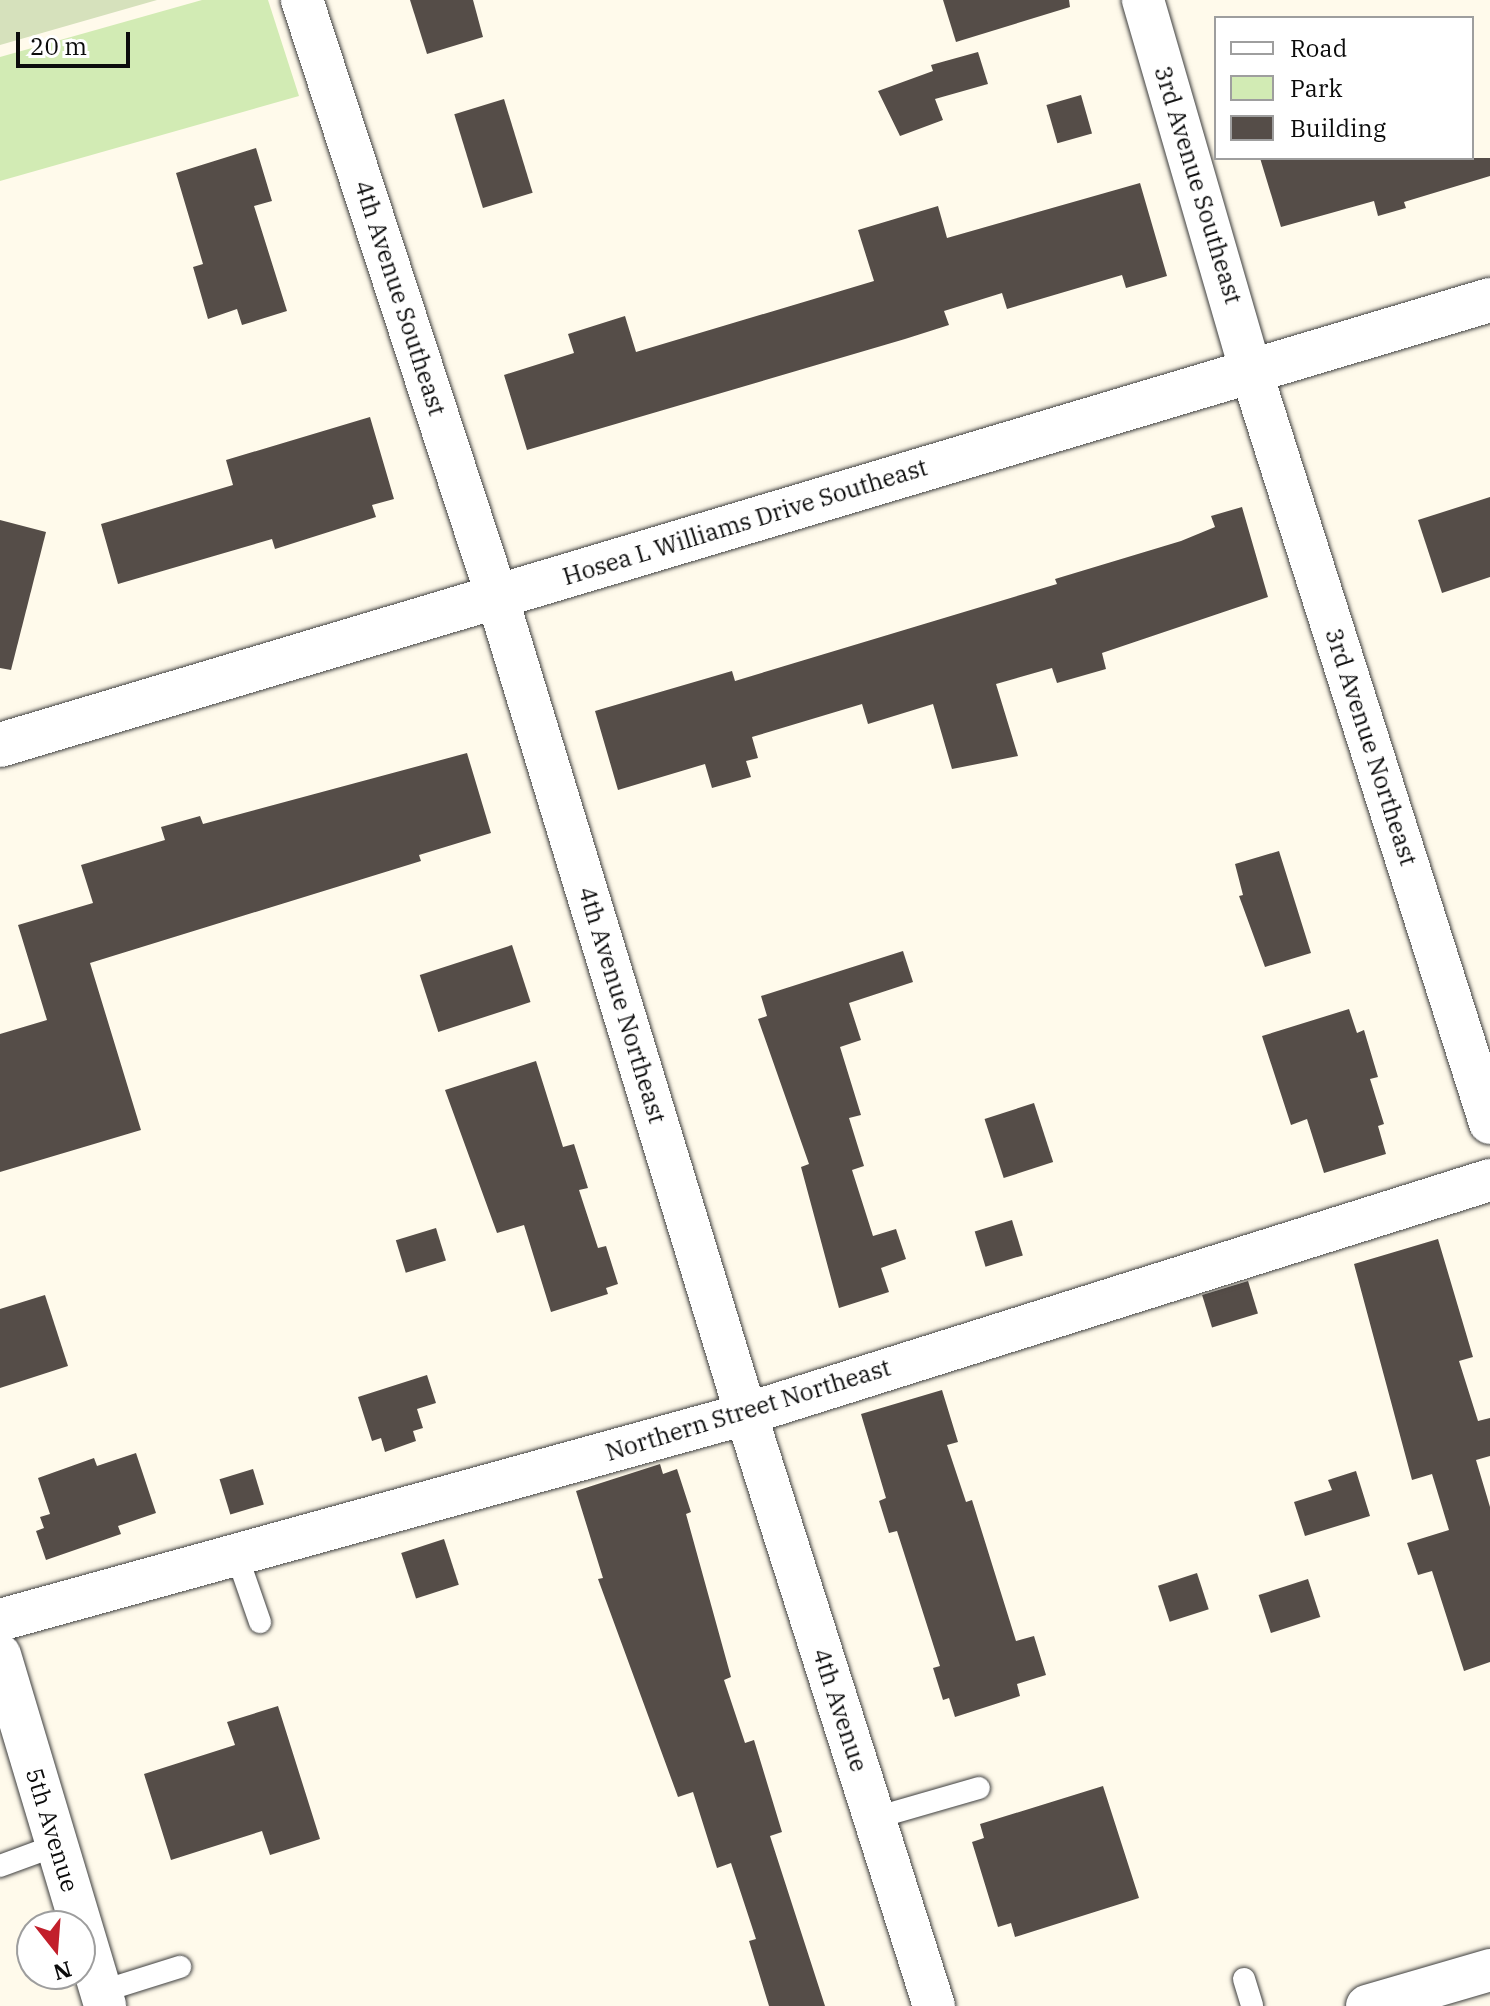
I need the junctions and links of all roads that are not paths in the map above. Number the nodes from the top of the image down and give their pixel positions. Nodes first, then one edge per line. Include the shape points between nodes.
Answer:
1 (302, 0) edge
2 (1143, 0) edge
3 (1490, 300) edge
4 (1251, 371) junction
5 (497, 597) junction
6 (0, 745) edge
7 (1490, 1123) edge
8 (1490, 1180) edge
9 (746, 1414) junction
10 (237, 1556) junction
11 (0, 1620) edge
12 (260, 1622) dead end
13 (0, 1655) edge
14 (979, 1788) dead end
15 (875, 1818) junction
16 (57, 1845) junction
17 (0, 1866) edge
18 (180, 1967) dead end
19 (1490, 1970) edge
20 (1244, 1979) dead end
21 (102, 1999) edge
22 (934, 2006) edge
23 (1252, 2006) edge
24 (1367, 2006) edge

1 - 5 street, 4th Avenue Southeast
2 - 4 street, 3rd Avenue Southeast
3 - 4 street, Hosea L Williams Drive Southeast
4 - 5 street, Hosea L Williams Drive Southeast
4 - 7 street, 3rd Avenue Northeast
5 - 6 street, Hosea L Williams Drive Southeast
5 - 9 street, 4th Avenue Northeast
8 - 9 street, Northern Street Northeast
9 - 10 street, Northern Street Northeast
9 - 15 street, 4th Avenue
10 - 11 street, Northern Street Northeast
10 - 12 lane
13 - 16 street, 5th Avenue
14 - 15 lane
15 - 22 street, 4th Avenue
16 - 17 lane
16 - 21 street, 5th Avenue
18 - 21 lane
19 - 24 street
20 - 23 lane

